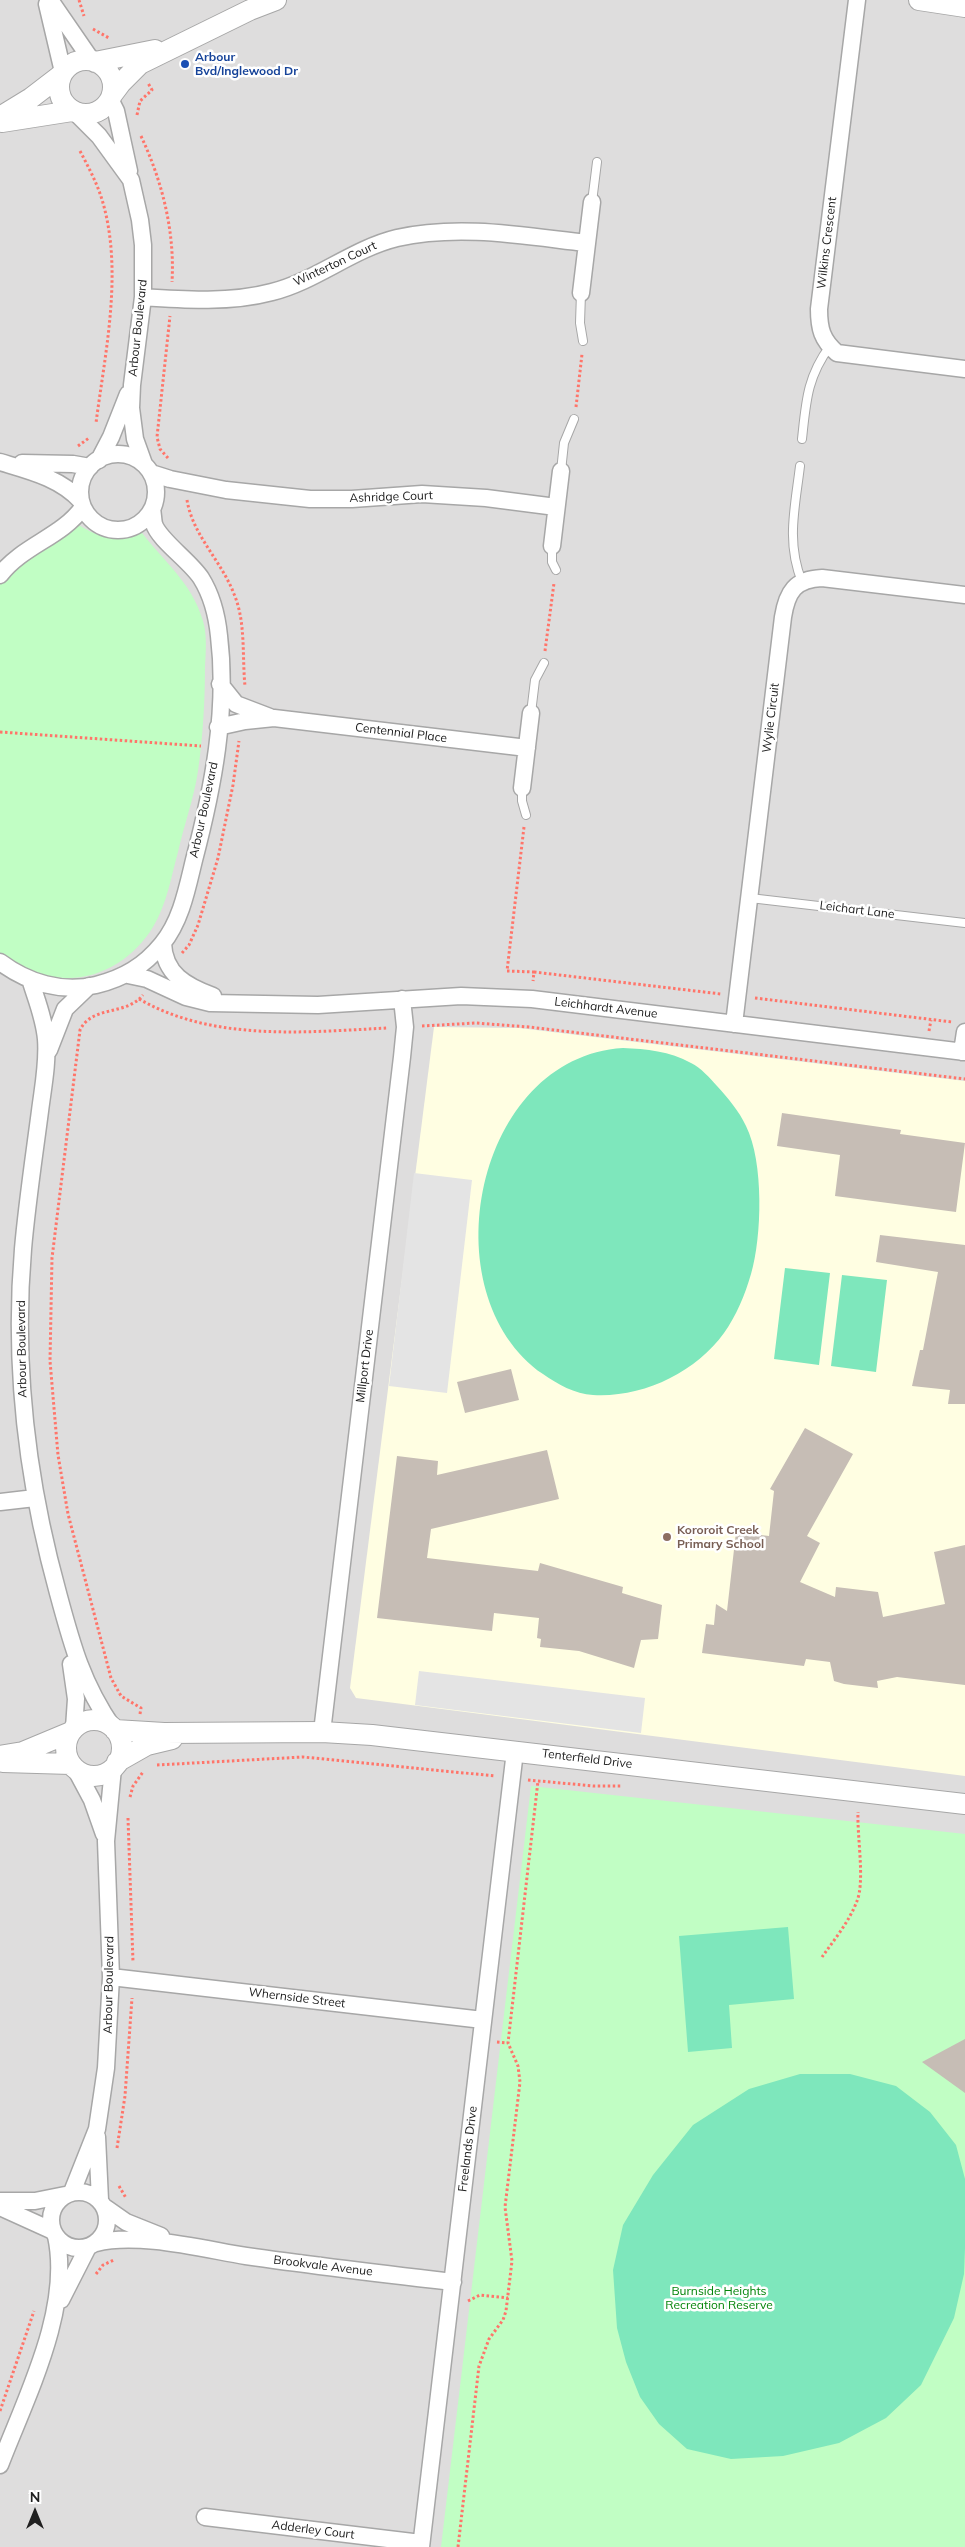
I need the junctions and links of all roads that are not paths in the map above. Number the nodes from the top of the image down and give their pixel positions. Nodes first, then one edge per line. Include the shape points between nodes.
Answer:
1 (48, 0) edge
2 (276, 0) edge
3 (857, 0) edge
4 (919, 0) edge
5 (965, 7) edge
6 (174, 46) junction
7 (94, 61) junction
8 (62, 74) junction
9 (111, 97) junction
10 (74, 112) junction
11 (0, 117) edge
12 (0, 123) edge
13 (597, 162) dead end
14 (131, 180) junction
15 (592, 202) joint
16 (586, 243) junction
17 (582, 293) joint
18 (143, 297) junction
19 (583, 341) road end
20 (830, 346) junction
21 (965, 369) edge
22 (132, 385) junction
23 (574, 419) road end
24 (802, 440) dead end
25 (0, 462) edge
26 (94, 463) junction
27 (800, 466) dead end
28 (147, 468) junction
29 (561, 471) joint
30 (226, 490) junction
31 (82, 504) junction
32 (154, 506) junction
33 (556, 506) junction
34 (552, 546) joint
35 (556, 570) road end
36 (0, 575) edge
37 (802, 582) junction
38 (965, 595) edge
39 (544, 663) road end
40 (220, 684) junction
41 (531, 713) joint
42 (274, 718) junction
43 (218, 728) junction
44 (527, 748) junction
45 (522, 788) joint
46 (526, 815) road end
47 (750, 898) junction
48 (965, 923) edge
49 (163, 943) junction
50 (0, 962) edge
51 (128, 975) junction
52 (30, 979) junction
53 (89, 986) junction
54 (402, 999) junction
55 (244, 1003) junction
56 (734, 1024) junction
57 (965, 1032) edge
58 (964, 1052) edge
59 (47, 1054) junction
60 (35, 1498) junction
61 (0, 1502) edge
62 (71, 1640) junction
63 (114, 1729) junction
64 (73, 1730) junction
65 (322, 1732) junction
66 (208, 1734) junction
67 (515, 1751) junction
68 (0, 1756) edge
69 (0, 1761) edge
70 (115, 1765) junction
71 (74, 1767) junction
72 (965, 1804) edge
73 (106, 1841) junction
74 (111, 1977) junction
75 (483, 2020) junction
76 (96, 2129) junction
77 (69, 2194) junction
78 (0, 2202) edge
79 (103, 2204) junction
80 (0, 2207) edge
81 (55, 2234) junction
82 (92, 2245) junction
83 (193, 2248) junction
84 (453, 2282) junction
85 (55, 2311) junction
86 (0, 2464) edge
87 (206, 2516) dead end
88 (421, 2545) edge

1 - 7 street
1 - 8 street
2 - 6 street
3 - 20 street, Wilkins Crescent via 819,309 819,329
4 - 5 street
6 - 7 street
6 - 9 street via 140,64
7 - 8 street via 76,62
7 - 9 street via 112,79
8 - 10 street via 58,83 61,98
8 - 11 street
9 - 10 street via 100,111 84,115
9 - 14 street
10 - 12 street
10 - 14 street, Arbour Boulevard via 99,136
13 - 15 lane
14 - 18 street, Arbour Boulevard via 143,245
15 - 16 street
16 - 17 street
16 - 18 street, Winterton Court via 464,231 425,234 398,238 358,251 272,292 220,299
17 - 19 lane via 580,323
18 - 22 street, Arbour Boulevard
20 - 21 street via 837,353 851,356
20 - 24 lane via 811,378
22 - 26 street via 112,437
22 - 28 street via 133,425
23 - 29 lane via 566,434
25 - 26 street
25 - 31 street via 60,483 70,489
26 - 28 street via 110,455 122,454 134,457
26 - 31 street via 83,477 80,489
27 - 37 lane via 792,540 794,563
28 - 30 street via 170,479
28 - 32 street via 156,492
29 - 33 street
30 - 32 street via 167,492 158,496
30 - 33 street, Ashridge Court via 320,499 422,494
31 - 32 street via 96,523 117,530 138,525
31 - 36 street via 69,524 23,552
32 - 40 street, Arbour Boulevard via 154,525 193,568 209,595 219,636
33 - 34 street
34 - 35 lane via 552,562
37 - 38 street via 822,578
37 - 47 street, Wylie Circuit via 785,601
39 - 41 lane via 535,680
40 - 42 street via 236,704
40 - 43 street, Arbour Boulevard
41 - 44 street
42 - 43 street
42 - 44 street, Centennial Place
43 - 49 street, Arbour Boulevard via 209,802 188,885 177,919
44 - 45 street
45 - 46 lane
47 - 48 lane, Leichart Lane
47 - 56 street, Wylie Circuit
49 - 51 street, Arbour Boulevard
49 - 55 street via 168,967 179,979 208,994
50 - 52 street, Arbour Boulevard
51 - 53 street, Arbour Boulevard
51 - 55 street via 147,979 199,1001
52 - 53 street, Arbour Boulevard via 50,986
52 - 59 street via 43,1016
53 - 59 street via 65,1009
54 - 55 street, Leichhardt Avenue via 318,1005
54 - 56 street, Leichhardt Avenue via 461,996 532,999
54 - 65 street, Millport Drive via 405,1027
56 - 58 street, Leichhardt Avenue
57 - 58 street
59 - 60 street, Arbour Boulevard via 21,1286 22,1392
60 - 61 street
60 - 62 street, Arbour Boulevard
62 - 63 street via 90,1691
62 - 64 street via 76,1699
63 - 64 street via 98,1721 89,1721
63 - 66 street, Tenterfield Drive
63 - 70 street via 121,1746
64 - 68 street via 22,1752
64 - 71 street via 66,1748
65 - 66 street, Tenterfield Drive
65 - 67 street, Tenterfield Drive
66 - 70 street, Tenterfield Drive via 147,1745
67 - 72 street, Tenterfield Drive
67 - 75 street, Freelands Drive
69 - 71 street
70 - 71 street via 91,1776
70 - 73 street
71 - 73 street via 92,1800
73 - 74 street, Arbour Boulevard
74 - 75 street, Whernside Street
74 - 76 street, Arbour Boulevard via 106,2068
75 - 84 street, Freelands Drive
76 - 77 street, Arbour Boulevard
76 - 79 street, Arbour Boulevard
77 - 78 street via 38,2201
77 - 79 street via 92,2194
77 - 81 street via 57,2202 52,2211
79 - 82 street via 107,2227
79 - 83 street, Brookvale Avenue via 126,2222
80 - 81 street
81 - 82 street via 70,2246
81 - 85 street via 61,2267
82 - 83 street, Brookvale Avenue via 111,2239 137,2239
82 - 85 street
83 - 84 street, Brookvale Avenue
84 - 88 street, Freelands Drive
85 - 86 street via 46,2344
87 - 88 street, Adderley Court

